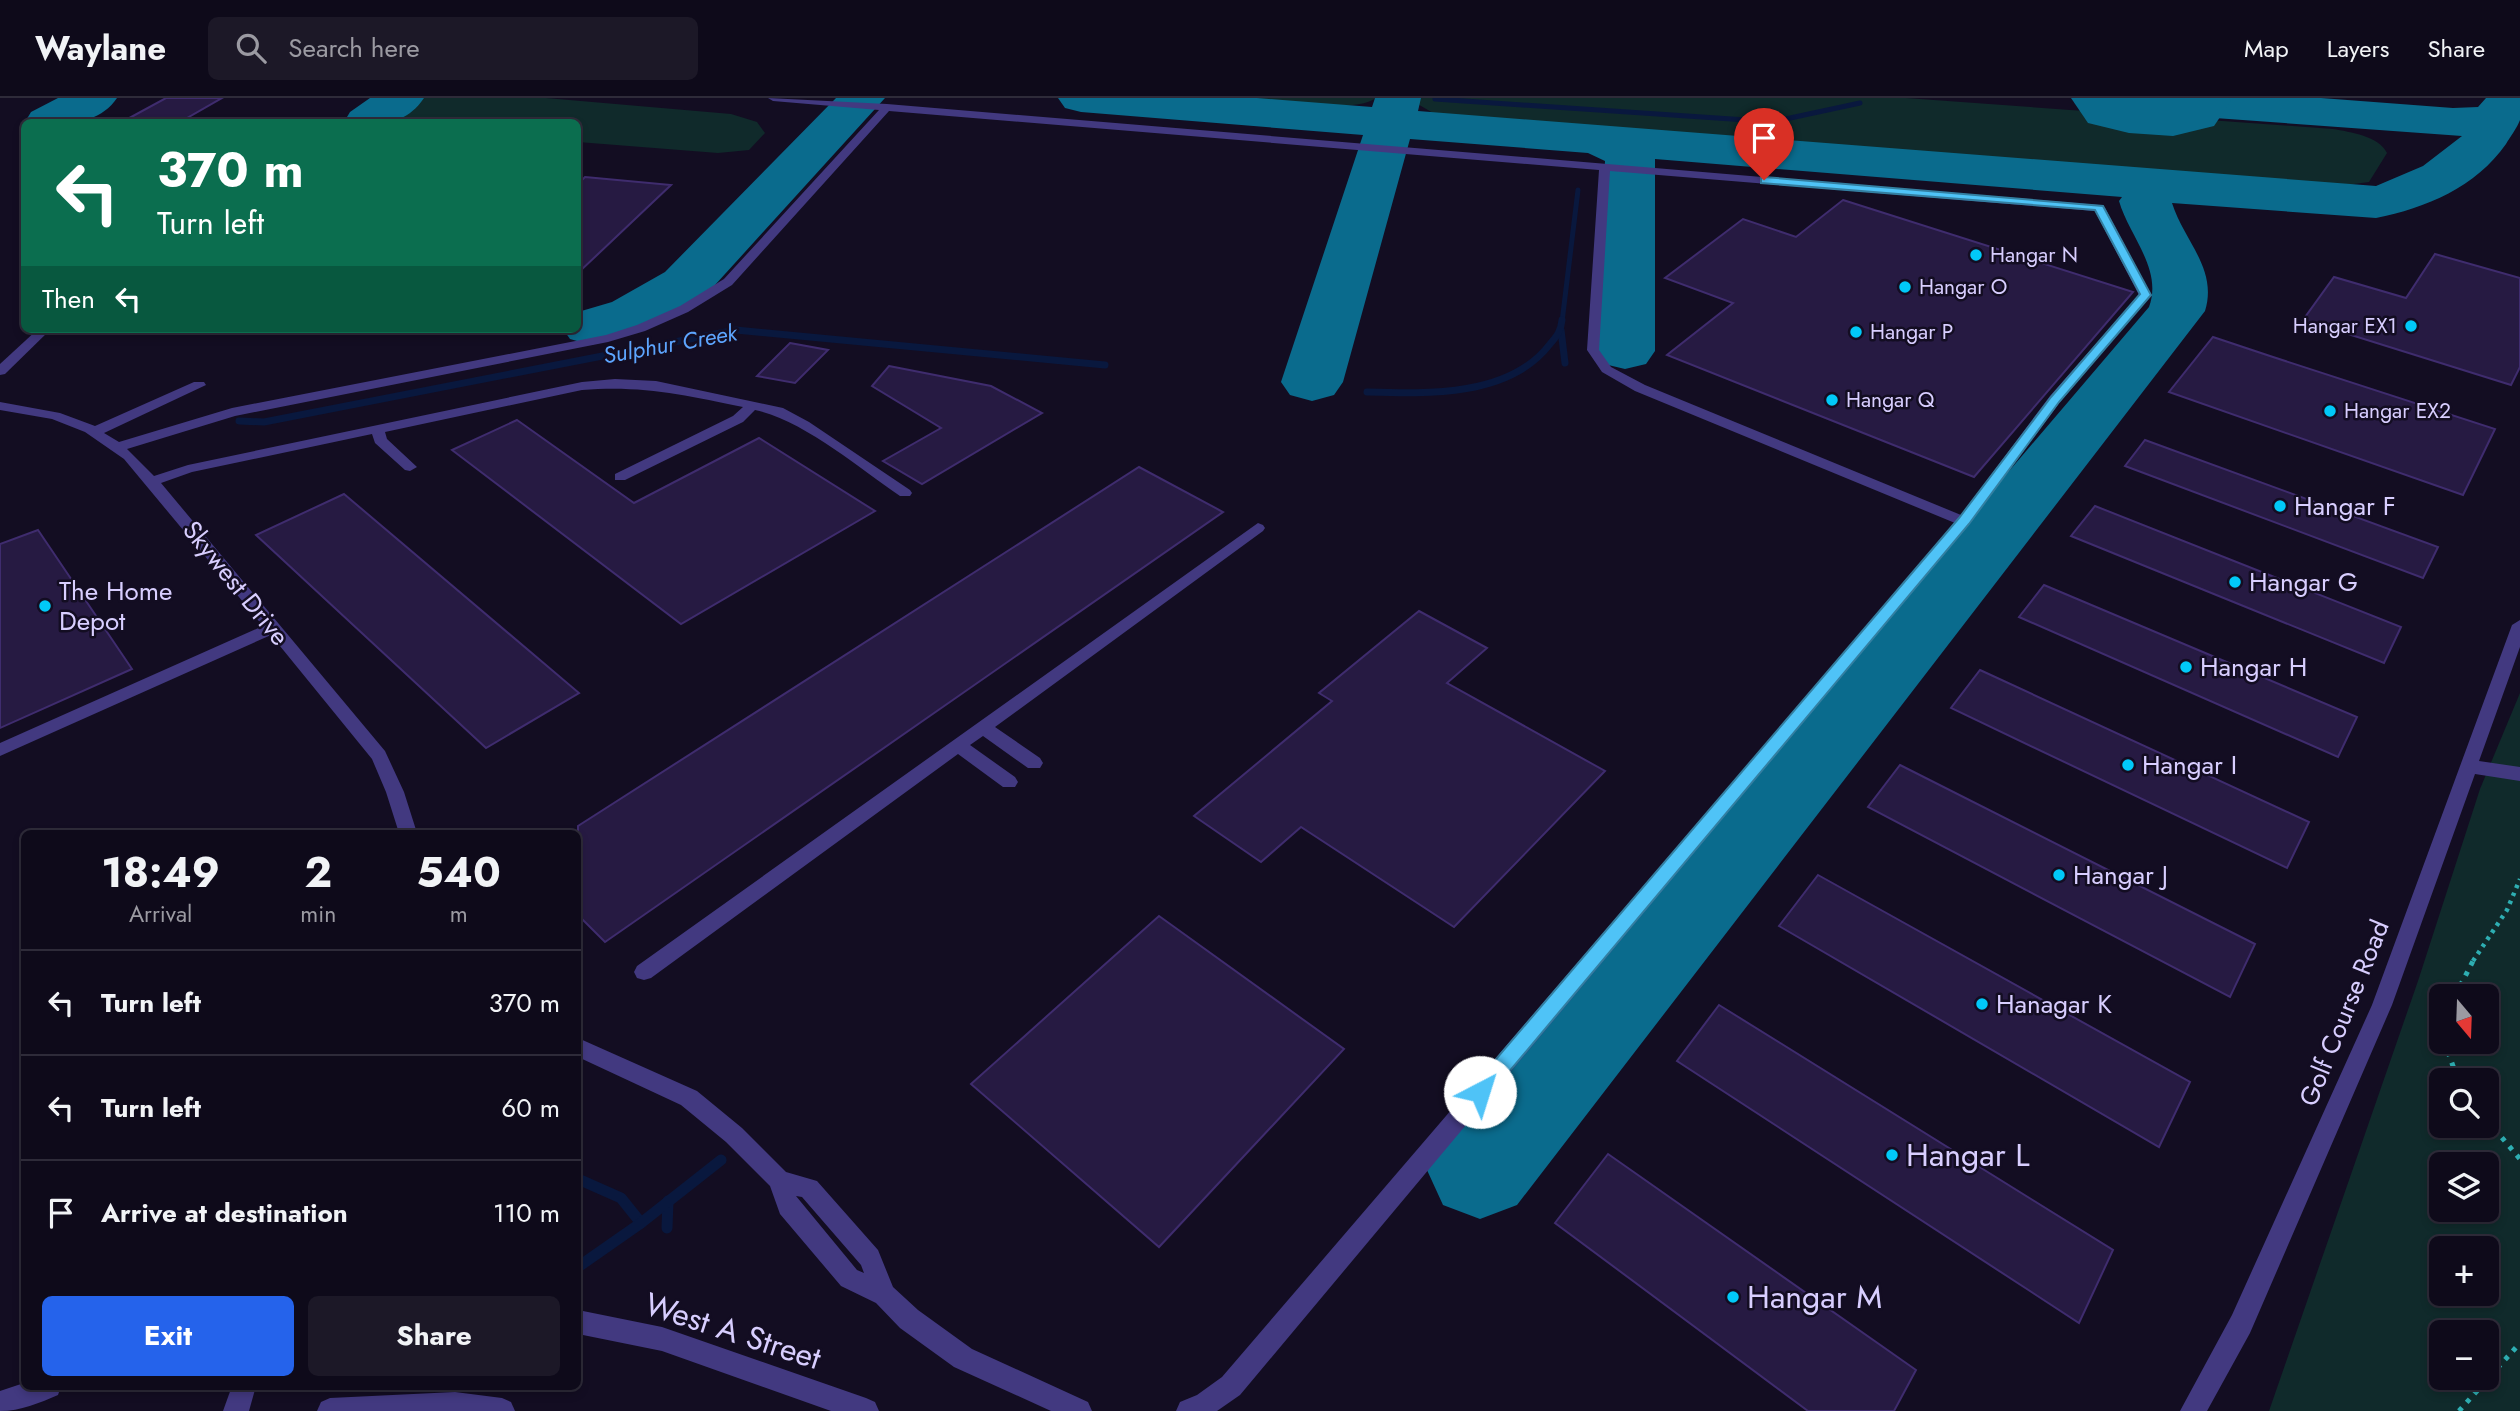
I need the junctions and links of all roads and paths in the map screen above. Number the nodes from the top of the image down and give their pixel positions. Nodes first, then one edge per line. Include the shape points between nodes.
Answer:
1 (773, 98) edge
2 (887, 107) junction
3 (1605, 167) junction
4 (41, 333) edge
5 (0, 371) edge
6 (199, 385) dead end
7 (753, 405) junction
8 (0, 406) edge
9 (378, 429) junction
10 (94, 432) junction
11 (118, 447) junction
12 (410, 467) dead end
13 (620, 477) dead end
14 (150, 482) junction
15 (905, 494) dead end
16 (1964, 521) junction
17 (1258, 528) dead end
18 (2520, 625) edge
19 (272, 628) junction
20 (982, 727) junction
21 (958, 745) junction
22 (0, 750) edge
23 (1034, 763) dead end
24 (2467, 766) junction
25 (2520, 774) edge
26 (1009, 782) dead end
27 (407, 830) edge
28 (2520, 879) edge
29 (644, 972) dead end
30 (2461, 984) edge
31 (581, 1047) edge
32 (2499, 1134) edge
33 (2520, 1159) edge
34 (581, 1323) edge
35 (2520, 1343) edge
36 (38, 1390) edge
37 (243, 1390) edge
38 (0, 1404) edge
39 (236, 1411) edge
40 (330, 1411) edge
41 (502, 1411) edge
42 (866, 1411) edge
43 (1079, 1411) edge
44 (1189, 1411) edge
45 (2193, 1411) edge
46 (2459, 1411) edge

1 - 2 street
2 - 3 street
2 - 11 street via 736,274 684,309 608,338 232,412
3 - 16 street via 1593,350 1602,367 1640,388
3 - 16 street via 2099,208 2146,295 2055,399
4 - 5 street
6 - 10 street
7 - 9 street via 656,385 615,383
7 - 13 street via 738,419
7 - 15 street via 778,411 804,425
8 - 10 street, Skywest Drive via 55,416
9 - 12 street via 380,440
9 - 14 street via 188,469
10 - 11 street, Skywest Drive
11 - 14 street, Skywest Drive
14 - 19 street, Skywest Drive
16 - 44 street via 1231,1386
17 - 20 street
18 - 24 street, Golf Course Road
19 - 22 street
19 - 27 street, Skywest Drive via 379,756
20 - 21 street
20 - 23 street
21 - 26 street
21 - 29 street
24 - 25 street
24 - 45 street, Golf Course Road via 2382,1005 2241,1324
28 - 30 path via 2515,899
31 - 43 street via 689,1098 734,1135 779,1180 788,1206 849,1278 884,1295 963,1357
32 - 33 path
34 - 42 street, West A Street via 662,1339
35 - 46 path
36 - 38 street
37 - 39 street
40 - 41 street via 455,1405

